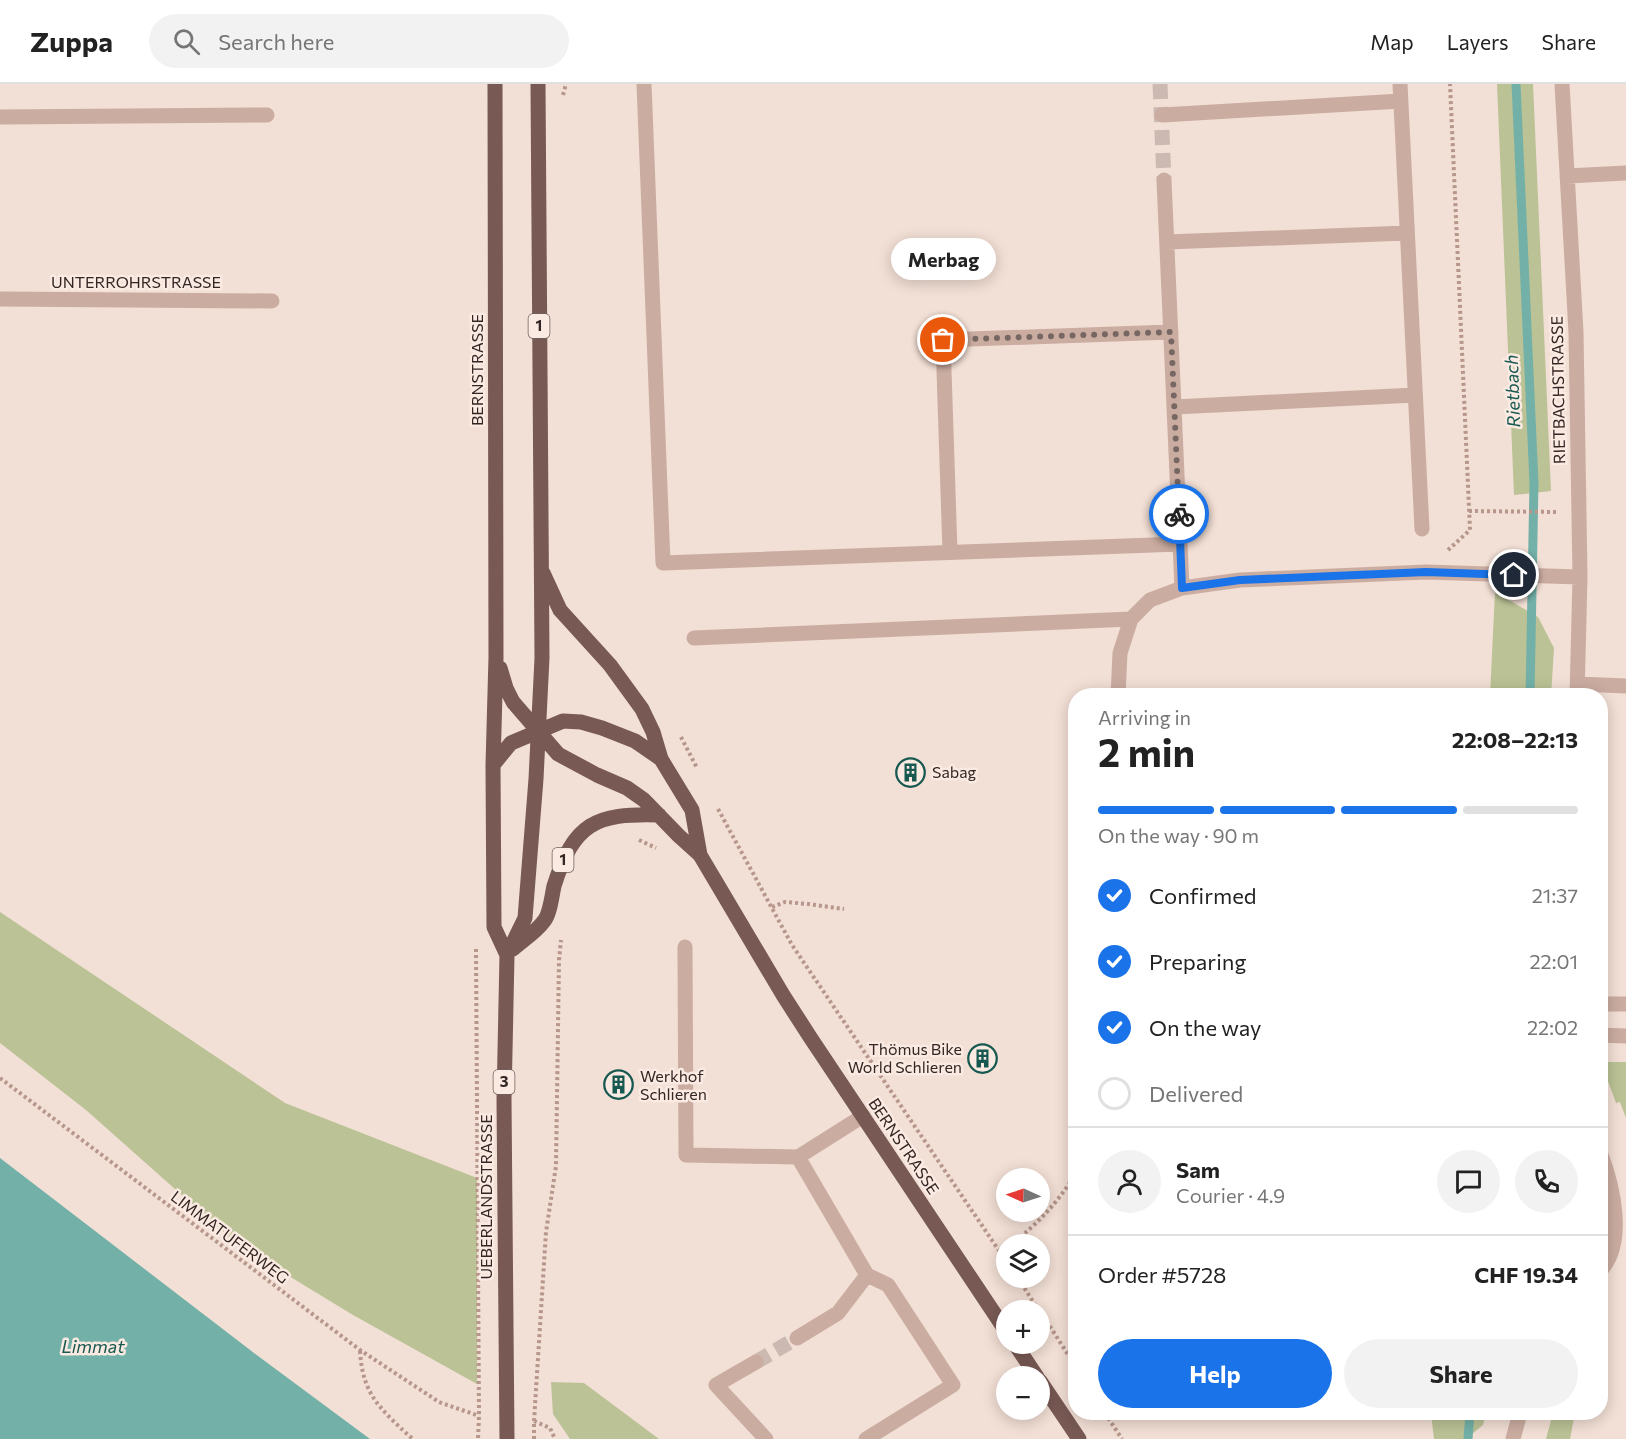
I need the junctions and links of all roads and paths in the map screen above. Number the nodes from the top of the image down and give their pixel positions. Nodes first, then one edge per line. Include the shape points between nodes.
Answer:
1 (495, 84) edge
2 (538, 84) edge
3 (644, 84) edge
4 (1400, 84) edge
5 (1450, 84) edge
6 (1562, 84) edge
7 (1401, 101) junction
8 (267, 115) dead end
9 (1162, 115) dead end
10 (0, 117) edge
11 (1626, 173) edge
12 (1567, 176) junction
13 (1164, 180) tunnel mouth
14 (1407, 233) junction
15 (1167, 242) junction
16 (0, 299) edge
17 (273, 301) dead end
18 (1171, 332) junction
19 (1415, 395) junction
20 (1174, 407) junction
21 (1469, 511) junction
22 (1556, 512) dead end
23 (1422, 529) dead end
24 (1180, 544) junction
25 (950, 552) junction
26 (541, 567) junction
27 (1446, 573) junction
28 (1580, 577) junction
29 (1182, 588) junction
30 (1131, 619) junction
31 (694, 638) dead end
32 (496, 657) junction
33 (1626, 686) edge
34 (1118, 688) edge
35 (1578, 688) edge
36 (1602, 688) edge
37 (539, 730) junction
38 (677, 730) dead end
39 (661, 759) junction
40 (493, 765) junction
41 (697, 769) dead end
42 (717, 807) dead end
43 (659, 815) junction
44 (631, 840) dead end
45 (658, 850) dead end
46 (700, 855) junction
47 (772, 907) junction
48 (844, 909) dead end
49 (561, 938) dead end
50 (685, 947) dead end
51 (507, 955) junction
52 (1608, 1004) edge
53 (1626, 1004) edge
54 (1608, 1035) edge
55 (1626, 1036) edge
56 (0, 1078) edge
57 (863, 1116) junction
58 (798, 1157) junction
59 (1608, 1174) edge
60 (1068, 1186) edge
61 (1024, 1234) edge
62 (996, 1244) edge
63 (1608, 1266) edge
64 (867, 1275) junction
65 (996, 1316) edge
66 (1050, 1328) edge
67 (797, 1338) tunnel mouth
68 (360, 1350) junction
69 (1068, 1355) edge
70 (756, 1362) tunnel mouth
71 (1050, 1397) edge
72 (479, 1416) dead end
73 (1110, 1420) edge
74 (1518, 1420) edge
75 (534, 1421) junction
76 (413, 1439) edge
77 (507, 1439) edge
78 (534, 1439) edge
79 (555, 1439) edge
80 (766, 1439) edge
81 (866, 1439) edge
82 (1078, 1439) edge
83 (1122, 1439) edge
84 (1513, 1439) edge

1 - 32 main road, BERNSTRASSE
2 - 26 main road, BERNSTRASSE / 1
3 - 25 street via 663,563
4 - 7 street
5 - 21 path
6 - 12 street, RIETBACHSTRASSE
7 - 9 street
7 - 14 street
8 - 10 street
11 - 12 street
12 - 28 street, RIETBACHSTRASSE
13 - 15 street
14 - 15 street
14 - 19 street
15 - 18 street
16 - 17 street, UNTERROHRSTRASSE
18 - 20 street
18 - 25 street via 943,340
19 - 20 street
19 - 23 street
20 - 24 street
21 - 22 path
21 - 27 path via 1470,530 1446,551
24 - 25 street
24 - 29 street
26 - 37 main road, BERNSTRASSE / 1
26 - 39 main road, BERNSTRASSE / 1 via 560,610 610,665 642,709
27 - 28 street
27 - 29 street via 1240,580
28 - 35 street, RIETBACHSTRASSE
29 - 30 street via 1150,600
30 - 31 street
30 - 34 street via 1120,653
32 - 37 main road, BERNSTRASSE via 513,702
32 - 40 main road, BERNSTRASSE / 3
33 - 36 street
37 - 39 main road, BERNSTRASSE via 563,721 581,722 634,741
37 - 40 main road, BERNSTRASSE via 511,742
37 - 43 main road, BERNSTRASSE via 558,754 627,788
37 - 51 main road, UEBERLANDSTRASSE / 3 via 525,918
38 - 41 path
39 - 46 main road, BERNSTRASSE via 692,810
40 - 51 main road, UEBERLANDSTRASSE / 3 via 494,927
42 - 47 path
43 - 46 main road, BERNSTRASSE
43 - 51 main road, 1 via 619,816 597,822 576,837 562,861 546,920
44 - 45 path via 641,840
46 - 57 main road, BERNSTRASSE via 783,995
47 - 48 path via 785,902
47 - 62 path via 792,945
49 - 75 path via 556,1166 546,1232
50 - 58 street via 686,1155
51 - 77 main road, UEBERLANDSTRASSE / 3
52 - 53 street
54 - 55 street
56 - 68 path, LIMMATUFERWEG
57 - 58 street
57 - 65 main road, BERNSTRASSE
58 - 64 street
59 - 63 street via 1623,1215 1624,1233 1620,1251
60 - 61 path
64 - 67 street via 838,1313
64 - 81 street via 888,1285 953,1385
66 - 69 path
68 - 72 path, LIMMATUFERWEG via 439,1402
68 - 76 path via 361,1369 373,1397
70 - 80 street via 716,1385
71 - 82 main road
73 - 83 path
74 - 84 street
75 - 78 path
75 - 79 path via 550,1428

